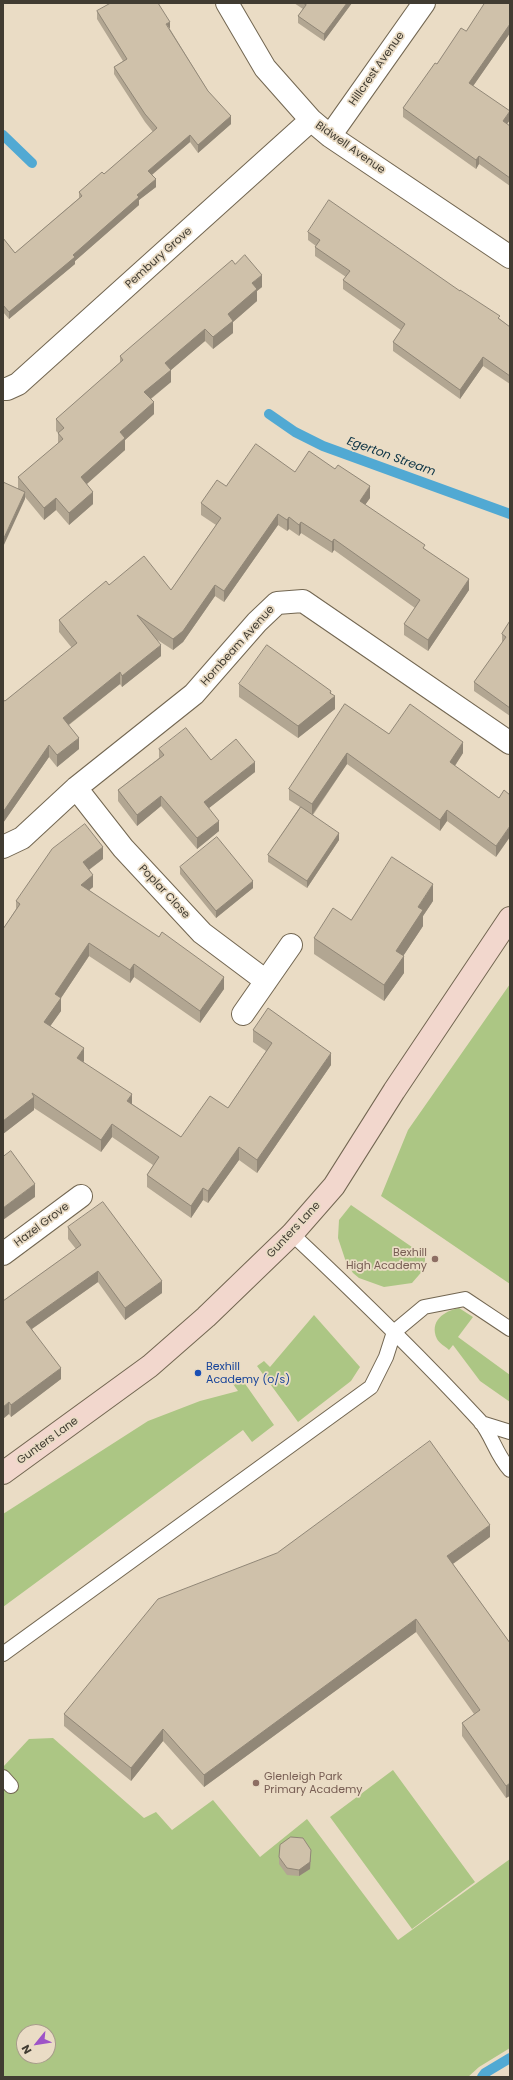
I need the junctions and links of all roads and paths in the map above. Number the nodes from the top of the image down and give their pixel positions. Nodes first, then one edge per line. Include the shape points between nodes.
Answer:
1 (227, 3) edge
2 (424, 3) edge
3 (311, 120) junction
4 (330, 136) junction
5 (510, 258) edge
6 (3, 389) edge
7 (510, 743) edge
8 (76, 788) junction
9 (3, 847) edge
10 (510, 918) edge
11 (291, 945) dead end
12 (266, 981) junction
13 (243, 1014) dead end
14 (81, 1196) dead end
15 (292, 1234) junction
16 (3, 1254) edge
17 (510, 1329) edge
18 (394, 1332) junction
19 (482, 1423) junction
20 (510, 1432) edge
21 (510, 1470) edge
22 (3, 1473) edge
23 (3, 1654) edge

1 - 3 street, Bidwell Avenue via 265,68
2 - 4 street, Hillcrest Avenue
3 - 4 street, Bidwell Avenue
3 - 6 street, Pembury Grove via 18,384
4 - 5 street, Bidwell Avenue
7 - 8 street, Hornbeam Avenue via 303,601 277,603 194,694
8 - 9 street, Hornbeam Avenue via 22,838
8 - 12 street, Poplar Close via 123,848 202,933
10 - 15 street, Gunters Lane via 334,1186
11 - 12 street
12 - 13 street
14 - 16 street, Hazel Grove
15 - 18 lane
15 - 22 street, Gunters Lane via 206,1317 150,1366
17 - 18 lane via 465,1299 424,1307
18 - 19 lane
18 - 23 lane via 386,1358 371,1387
19 - 20 lane
19 - 21 lane via 501,1460

